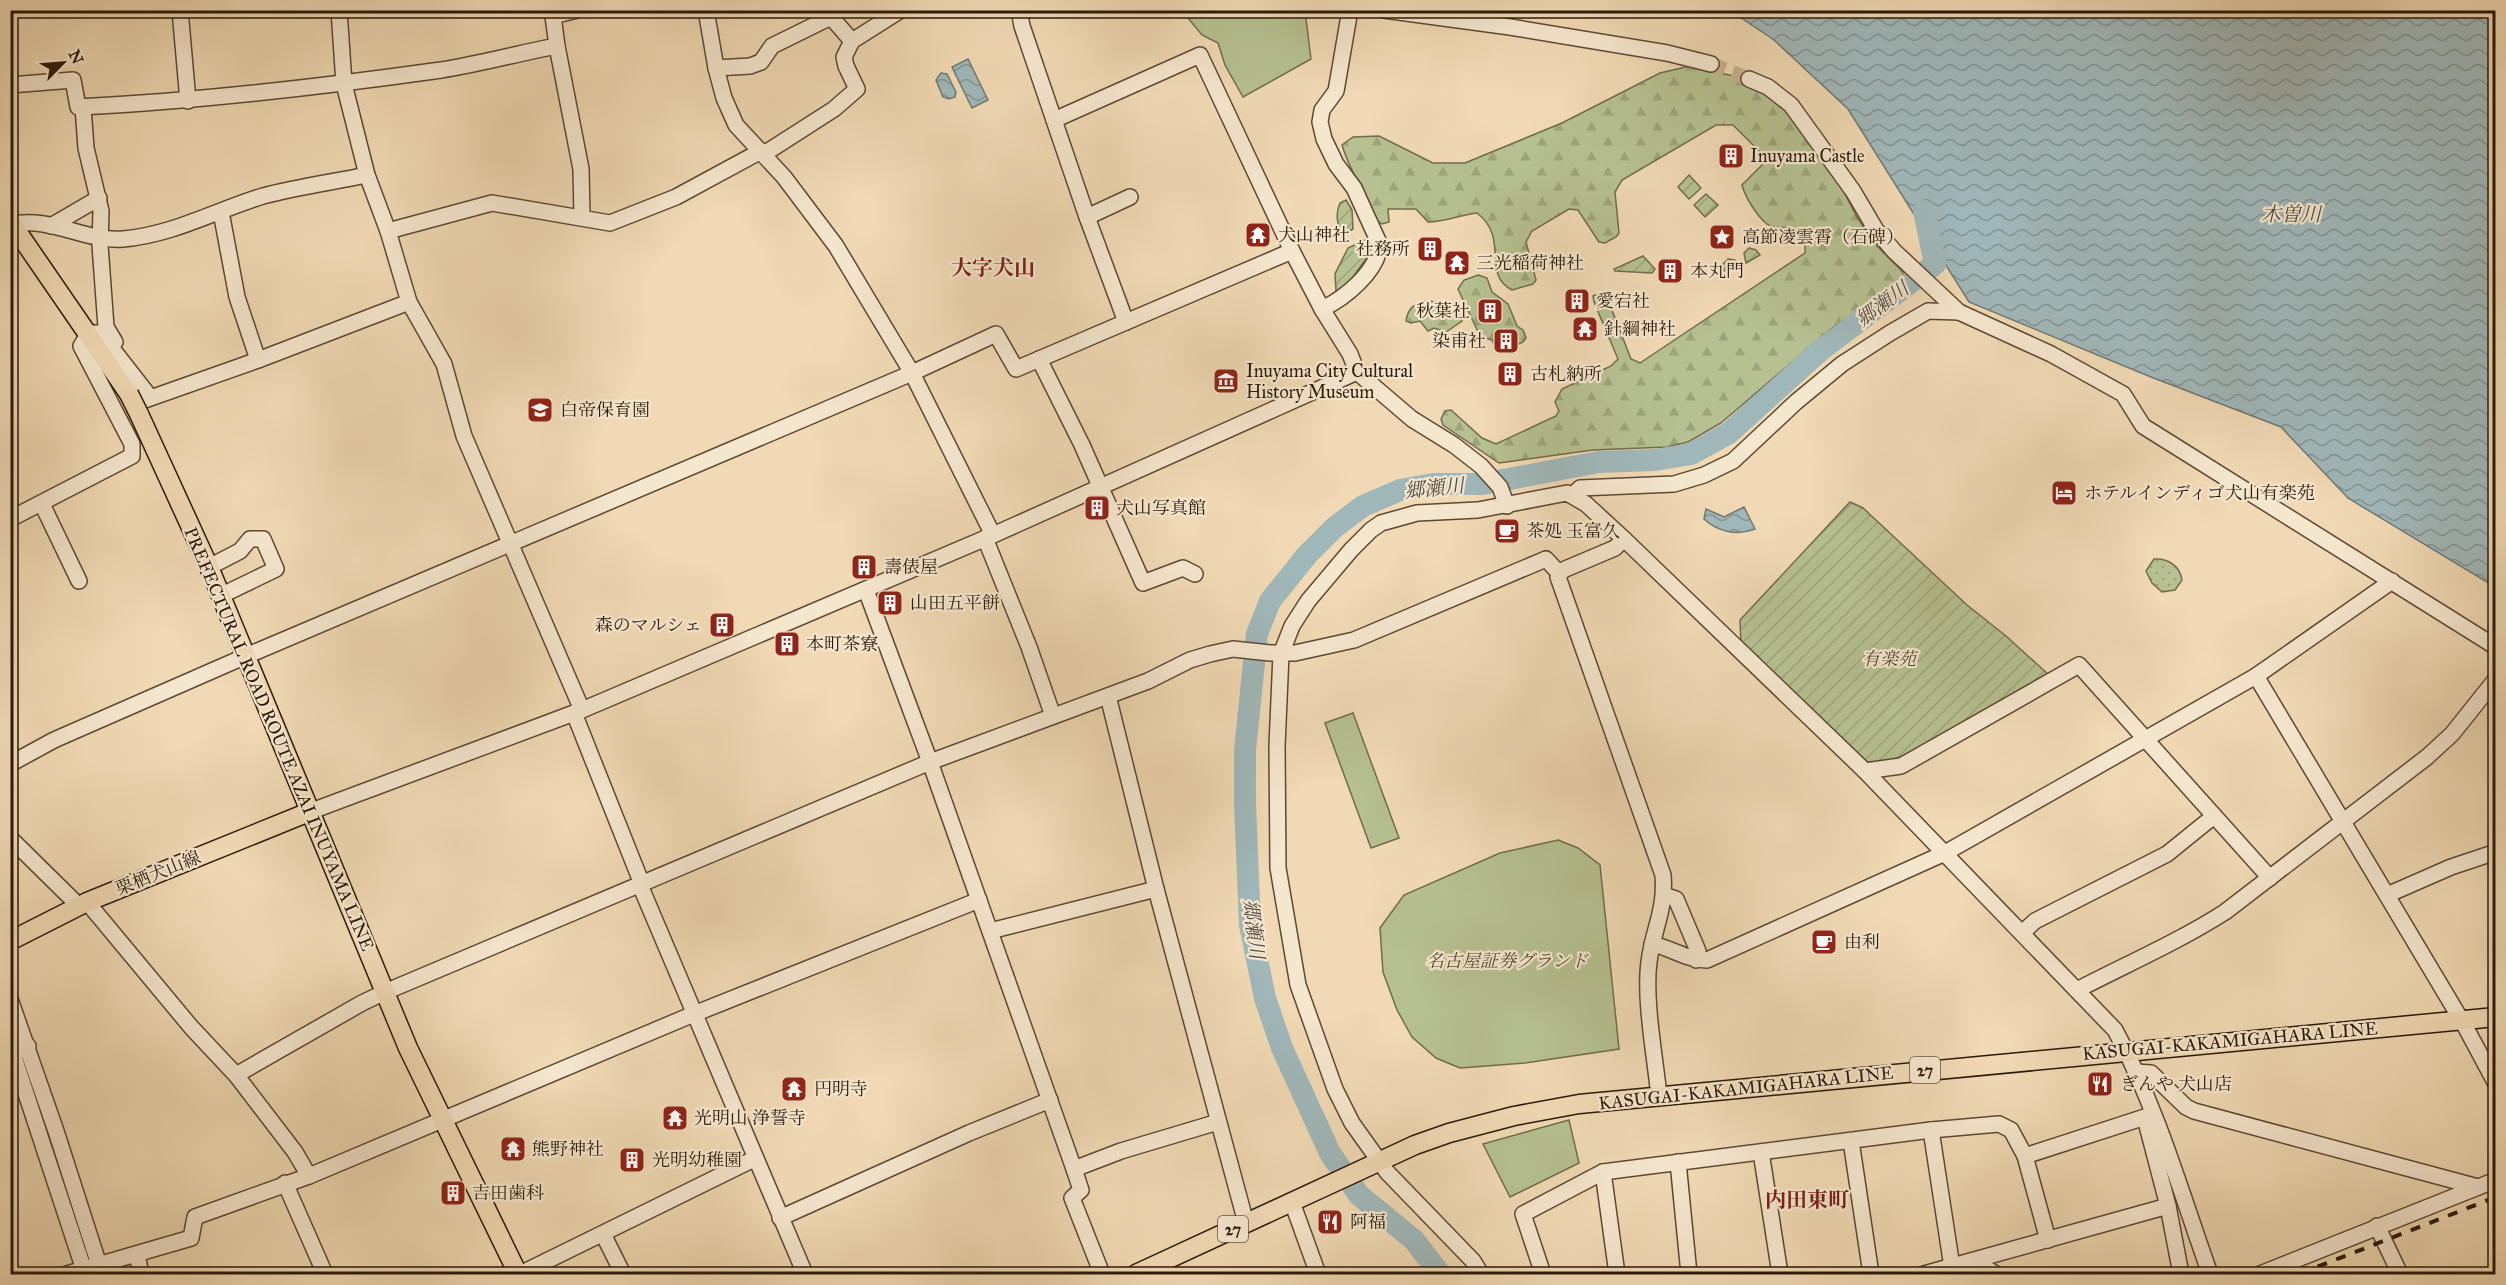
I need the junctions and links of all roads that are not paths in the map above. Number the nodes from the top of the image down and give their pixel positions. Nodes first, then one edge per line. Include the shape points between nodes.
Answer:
1 (180, 10) edge
2 (339, 10) edge
3 (577, 10) edge
4 (706, 10) edge
5 (901, 10) edge
6 (1019, 10) edge
7 (1350, 10) edge
8 (1384, 10) edge
9 (852, 41) junction
10 (557, 46) junction
11 (1711, 64) tunnel mouth
12 (716, 68) junction
13 (1749, 79) tunnel mouth
14 (344, 84) junction
15 (10, 86) edge
16 (188, 100) junction
17 (83, 107) junction
18 (1054, 120) junction
19 (763, 152) junction
20 (367, 175) junction
21 (1130, 197) dead end
22 (99, 198) junction
23 (221, 212) junction
24 (582, 217) junction
25 (1087, 217) junction
26 (11, 223) edge
27 (51, 226) junction
28 (388, 231) junction
29 (101, 239) junction
30 (1292, 251) junction
31 (409, 302) junction
32 (1322, 309) junction
33 (1959, 312) junction
34 (1126, 322) junction
35 (89, 333) junction
36 (122, 358) junction
37 (1040, 359) junction
38 (258, 360) junction
39 (1357, 372) junction
40 (912, 373) junction
41 (150, 397) junction
42 (116, 411) junction
43 (1101, 487) junction
44 (1574, 495) junction
45 (42, 504) junction
46 (1507, 506) junction
47 (10, 519) edge
48 (989, 536) junction
49 (1624, 539) junction
50 (509, 545) junction
51 (209, 567) junction
52 (1559, 573) junction
53 (1195, 574) dead end
54 (79, 581) dead end
55 (2392, 581) junction
56 (866, 590) junction
57 (220, 596) junction
58 (2496, 647) edge
59 (1276, 653) junction
60 (246, 656) junction
61 (2256, 676) junction
62 (2496, 679) edge
63 (1108, 696) junction
64 (578, 712) junction
65 (1053, 716) junction
66 (2146, 739) junction
67 (930, 762) junction
68 (10, 764) edge
69 (1865, 771) junction
70 (309, 812) junction
71 (2214, 816) junction
72 (2343, 821) junction
73 (10, 838) edge
74 (2496, 852) edge
75 (1946, 853) junction
76 (2270, 878) junction
77 (641, 884) junction
78 (1156, 889) junction
79 (1664, 895) junction
80 (2387, 896) junction
81 (980, 900) junction
82 (83, 904) junction
83 (990, 931) junction
84 (2022, 933) junction
85 (10, 941) edge
86 (1652, 944) junction
87 (1696, 960) junction
88 (2077, 990) junction
89 (385, 992) junction
90 (10, 999) edge
91 (694, 1014) junction
92 (2496, 1017) edge
93 (2459, 1020) junction
94 (2126, 1051) junction
95 (2135, 1072) junction
96 (236, 1075) junction
97 (2496, 1084) edge
98 (1659, 1096) junction
99 (1050, 1100) junction
100 (2148, 1115) junction
101 (442, 1119) junction
102 (1218, 1122) junction
103 (1930, 1130) junction
104 (1851, 1140) junction
105 (1761, 1152) junction
106 (2025, 1156) junction
107 (754, 1159) junction
108 (1678, 1162) junction
109 (1372, 1166) junction
110 (1074, 1169) junction
111 (1603, 1172) junction
112 (309, 1176) junction
113 (2496, 1180) edge
114 (285, 1183) junction
115 (2478, 1187) junction
116 (1292, 1202) junction
117 (2168, 1206) junction
118 (780, 1218) junction
119 (1246, 1223) junction
120 (2377, 1226) junction
121 (603, 1234) junction
122 (2048, 1240) junction
123 (137, 1255) junction
124 (1973, 1261) junction
125 (91, 1267) junction
126 (1952, 1267) junction
127 (67, 1275) edge
128 (141, 1275) edge
129 (325, 1275) edge
130 (519, 1275) edge
131 (623, 1275) edge
132 (805, 1275) edge
133 (1102, 1275) edge
134 (1136, 1275) edge
135 (1318, 1275) edge
136 (1481, 1275) edge
137 (1543, 1275) edge
138 (1617, 1275) edge
139 (1689, 1275) edge
140 (1780, 1275) edge
141 (1871, 1275) edge
142 (1924, 1275) edge
143 (1996, 1275) edge
144 (2181, 1275) edge
145 (2210, 1275) edge
146 (2260, 1275) edge
147 (2400, 1275) edge

1 - 16 street
2 - 14 street
3 - 10 street via 553,15
4 - 12 street
5 - 9 street
6 - 18 street
7 - 32 street via 1336,91 1322,110 1320,122 1336,164 1354,188 1380,245 1359,282 1347,295
8 - 11 street via 1510,27
9 - 12 street via 831,17 772,46 761,62
9 - 19 street via 844,57 857,89 834,109
10 - 14 street
10 - 24 street via 581,169
12 - 19 street via 736,125
13 - 33 street via 1768,87 1791,105 1876,230
14 - 16 street
14 - 20 street
15 - 17 street via 73,80 78,107
16 - 17 street
17 - 22 street via 86,147
18 - 25 street
18 - 30 street via 1200,55
19 - 24 street via 648,209 610,222
19 - 40 street via 836,246
20 - 23 street via 263,196
20 - 28 street
21 - 25 street
22 - 27 street
22 - 29 street
23 - 29 street via 145,236
23 - 38 street via 237,297
24 - 28 street via 492,203
25 - 34 street
26 - 27 street
26 - 35 main road, PREFECTURAL ROAD ROUTE AZAI INUYAMA LINE
27 - 29 street
28 - 31 street
29 - 36 street via 106,327
30 - 32 street
30 - 34 street
31 - 38 street
31 - 50 street via 444,364 464,436
32 - 39 street
33 - 44 street via 1928,311 1890,333 1842,364 1733,460 1714,470 1674,484 1580,488
33 - 55 street via 2051,354 2123,394 2143,426
34 - 37 street
35 - 36 street via 100,333
35 - 42 street via 81,346
35 - 51 main road, PREFECTURAL ROAD ROUTE AZAI INUYAMA LINE, bridge via 129,392
36 - 41 street
37 - 40 street via 1016,369 996,334
37 - 43 street
38 - 41 street
39 - 43 street
39 - 46 street via 1412,419 1481,466 1500,488
40 - 48 street
40 - 50 street
41 - 42 street
42 - 45 street via 132,444 132,456
43 - 48 street
43 - 53 street via 1143,583 1183,568
44 - 46 street via 1562,493
44 - 49 street
45 - 47 street
45 - 54 street
46 - 59 street via 1417,513 1392,518 1371,530 1308,601
48 - 56 street
48 - 65 street
49 - 52 street via 1615,548
49 - 69 street
50 - 60 street
50 - 64 street via 539,607
51 - 57 main road, PREFECTURAL ROAD ROUTE AZAI INUYAMA LINE
51 - 57 street via 240,551 250,539 263,539 276,570
52 - 59 street via 1546,559 1354,640 1314,650
52 - 79 street via 1558,582 1659,861
55 - 58 street
55 - 61 street
56 - 64 street
56 - 67 street
57 - 60 main road, PREFECTURAL ROAD ROUTE AZAI INUYAMA LINE
59 - 63 street via 1233,649 1190,660
59 - 109 street via 1278,868 1298,985 1335,1089
60 - 68 street via 54,740
60 - 70 main road, PREFECTURAL ROAD ROUTE AZAI INUYAMA LINE
61 - 66 street
61 - 72 street
62 - 72 street via 2452,734
63 - 65 street
63 - 78 street
64 - 70 street
64 - 77 street
65 - 67 street
66 - 69 street via 2079,665 1901,766
66 - 71 street
66 - 75 street
67 - 77 street
67 - 81 street
69 - 75 street
70 - 82 main road, 栗栖犬山線
70 - 89 main road, PREFECTURAL ROAD ROUTE AZAI INUYAMA LINE
71 - 76 street
71 - 84 street via 2167,854 2035,921
72 - 76 street
72 - 80 street
73 - 82 street
74 - 80 street
75 - 84 street
75 - 87 street via 1721,956
76 - 88 street via 2190,935
77 - 89 street
77 - 91 street
78 - 83 street
78 - 102 street
79 - 86 street
79 - 87 street via 1676,899 1698,951
80 - 93 street
81 - 83 street
81 - 91 street
82 - 85 main road, 栗栖犬山線
82 - 96 street
83 - 99 street
84 - 88 street
86 - 87 street
86 - 98 street via 1648,992
88 - 94 street via 2115,1030
89 - 96 street
89 - 101 main road, PREFECTURAL ROAD ROUTE AZAI INUYAMA LINE
90 - 125 street via 28,1046
91 - 101 street
91 - 107 street
92 - 93 main road, KASUGAI-KAKAMIGAHARA LINE / 27
93 - 94 main road, KASUGAI-KAKAMIGAHARA LINE / 27
93 - 97 street
94 - 95 street
94 - 98 main road, KASUGAI-KAKAMIGAHARA LINE / 27
95 - 100 street
95 - 115 street via 2151,1073 2194,1111
96 - 112 street
98 - 109 main road, KASUGAI-KAKAMIGAHARA LINE / 27 via 1570,1105 1514,1116 1449,1133
99 - 110 street
99 - 118 street
100 - 106 street
100 - 117 street
100 - 145 street
101 - 112 street
101 - 130 main road, PREFECTURAL ROAD ROUTE AZAI INUYAMA LINE
102 - 110 street
102 - 119 street
103 - 104 street
103 - 106 street via 1999,1124 2011,1130
103 - 126 street
104 - 105 street
104 - 141 street
105 - 108 street
105 - 140 street
106 - 122 street
107 - 118 street
107 - 121 street
108 - 111 street
108 - 139 street
109 - 116 main road, KASUGAI-KAKAMIGAHARA LINE / 27
109 - 136 street via 1473,1261
110 - 133 street via 1081,1190 1072,1198
111 - 137 street via 1523,1214
111 - 138 street
112 - 114 street
113 - 115 street
114 - 123 street via 195,1217 191,1238
114 - 129 street
115 - 120 street
116 - 119 main road, KASUGAI-KAKAMIGAHARA LINE / 27
116 - 135 street
117 - 122 street
117 - 144 street
118 - 132 street
119 - 134 main road, KASUGAI-KAKAMIGAHARA LINE / 27
120 - 146 street
120 - 147 street
121 - 130 street
121 - 131 street
122 - 124 street
123 - 125 street
123 - 128 street
124 - 126 street
124 - 143 street
125 - 127 street
126 - 142 street

